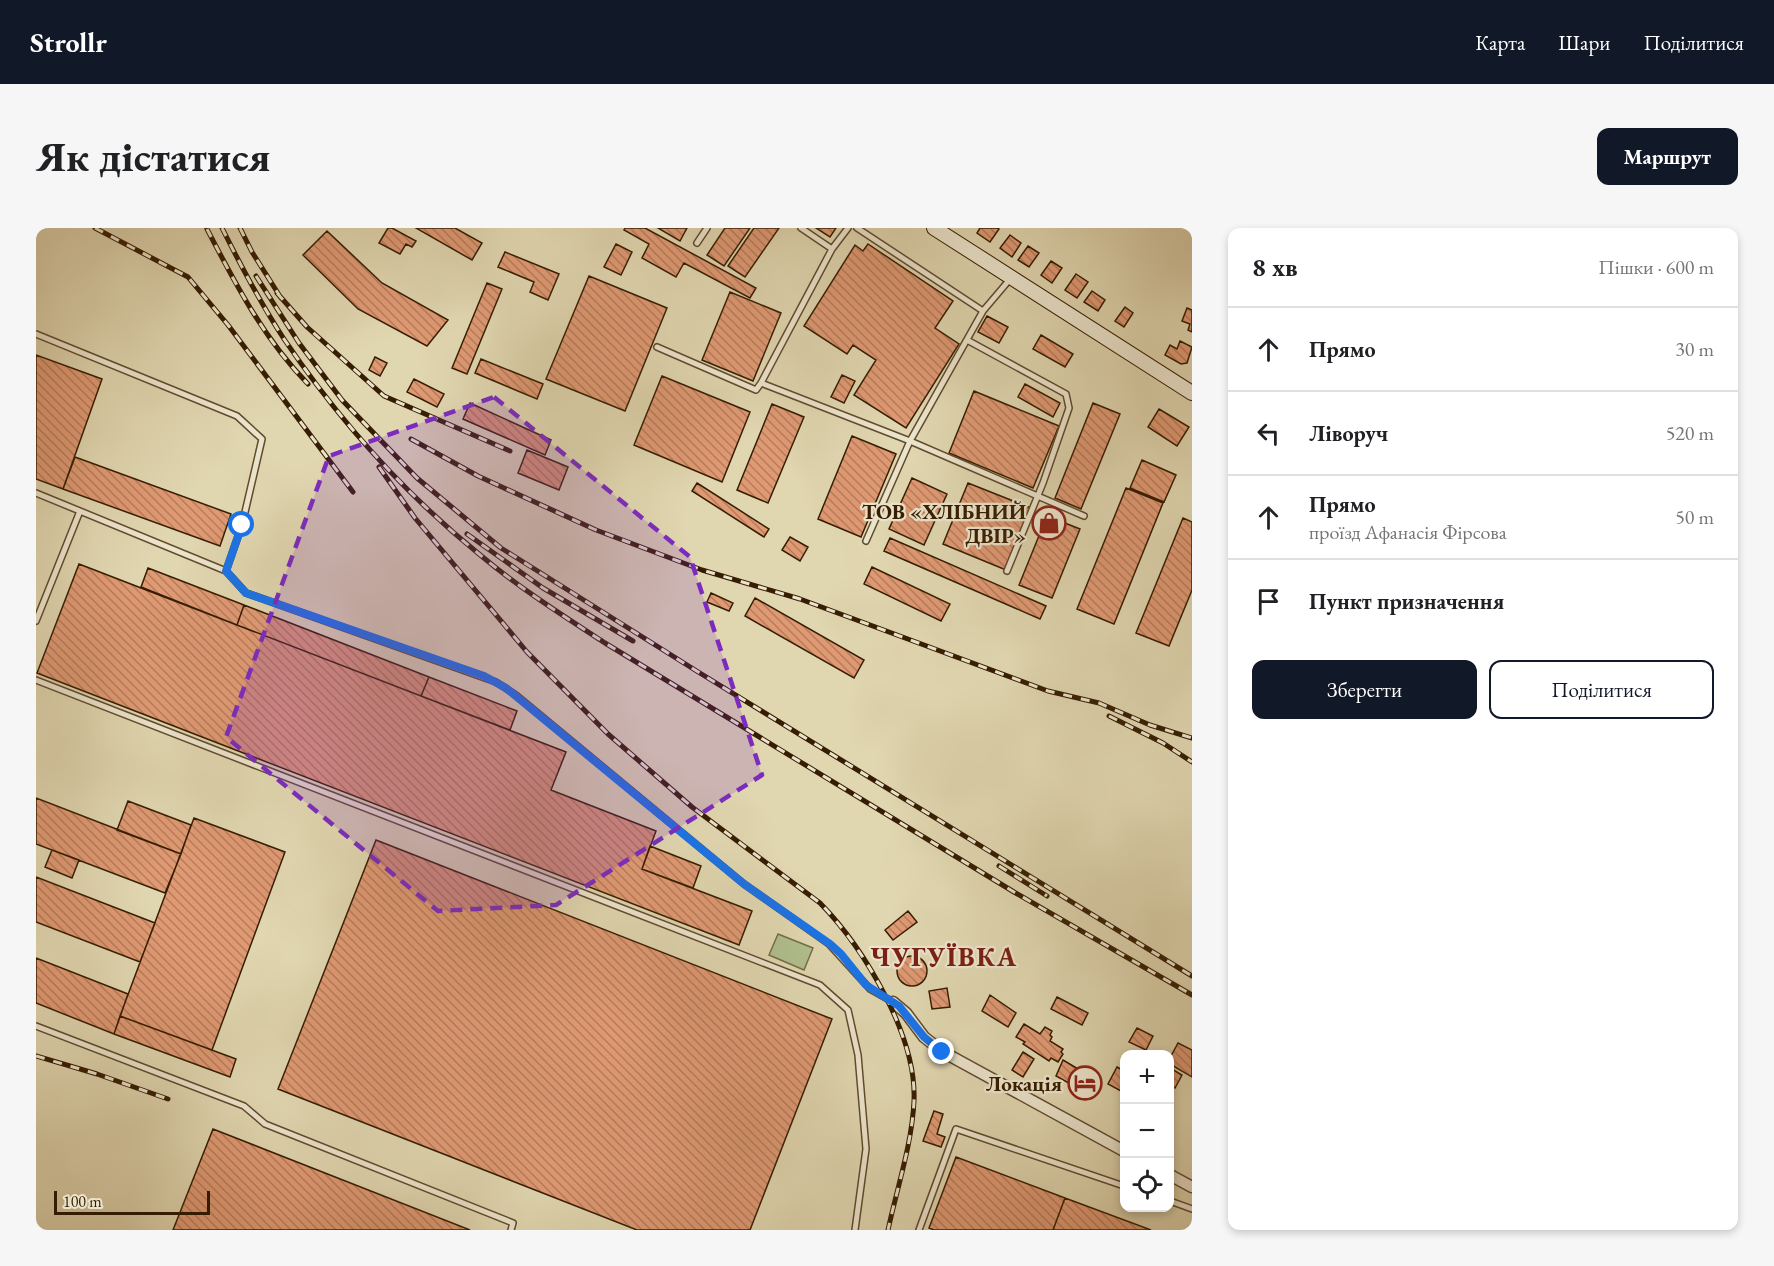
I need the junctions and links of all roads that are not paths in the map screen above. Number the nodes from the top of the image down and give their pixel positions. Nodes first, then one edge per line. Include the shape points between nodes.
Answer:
1 (707, 228) edge
2 (801, 228) edge
3 (848, 228) edge
4 (857, 228) edge
5 (934, 228) edge
6 (697, 243) dead end
7 (832, 249) junction
8 (1011, 278) junction
9 (983, 311) junction
10 (36, 334) edge
11 (967, 340) junction
12 (657, 347) dead end
13 (760, 383) junction
14 (1192, 393) edge
15 (910, 441) junction
16 (36, 493) edge
17 (1037, 496) junction
18 (80, 511) junction
19 (1084, 516) dead end
20 (866, 541) dead end
21 (226, 571) junction
22 (1007, 571) dead end
23 (36, 621) edge
24 (36, 680) edge
25 (892, 1002) joint
26 (36, 1026) edge
27 (1120, 1148) edge
28 (1174, 1177) edge
29 (1120, 1184) edge
30 (1192, 1187) edge
31 (1174, 1202) edge
32 (1192, 1209) edge
33 (511, 1230) edge
34 (855, 1230) edge
35 (919, 1230) edge

1 - 6 lane
2 - 7 lane
3 - 7 lane
4 - 9 lane
5 - 8 main road
7 - 13 lane
8 - 9 lane
8 - 14 main road
9 - 11 lane
10 - 21 lane via 237,416 262,439 242,525
11 - 15 lane
11 - 17 lane via 1066,394 1069,408
12 - 13 lane via 756,390
13 - 15 lane
15 - 17 lane
15 - 20 lane
16 - 18 lane
17 - 19 lane
17 - 22 lane
18 - 21 lane
18 - 23 lane
21 - 25 lane via 246,593 484,676 506,688 744,884 830,944 870,989
24 - 34 lane via 820,986 848,1010 858,1055 866,1149
25 - 27 street via 942,1052
26 - 33 lane via 244,1106 265,1124 513,1223
28 - 30 street
29 - 35 lane via 956,1129
31 - 32 lane

